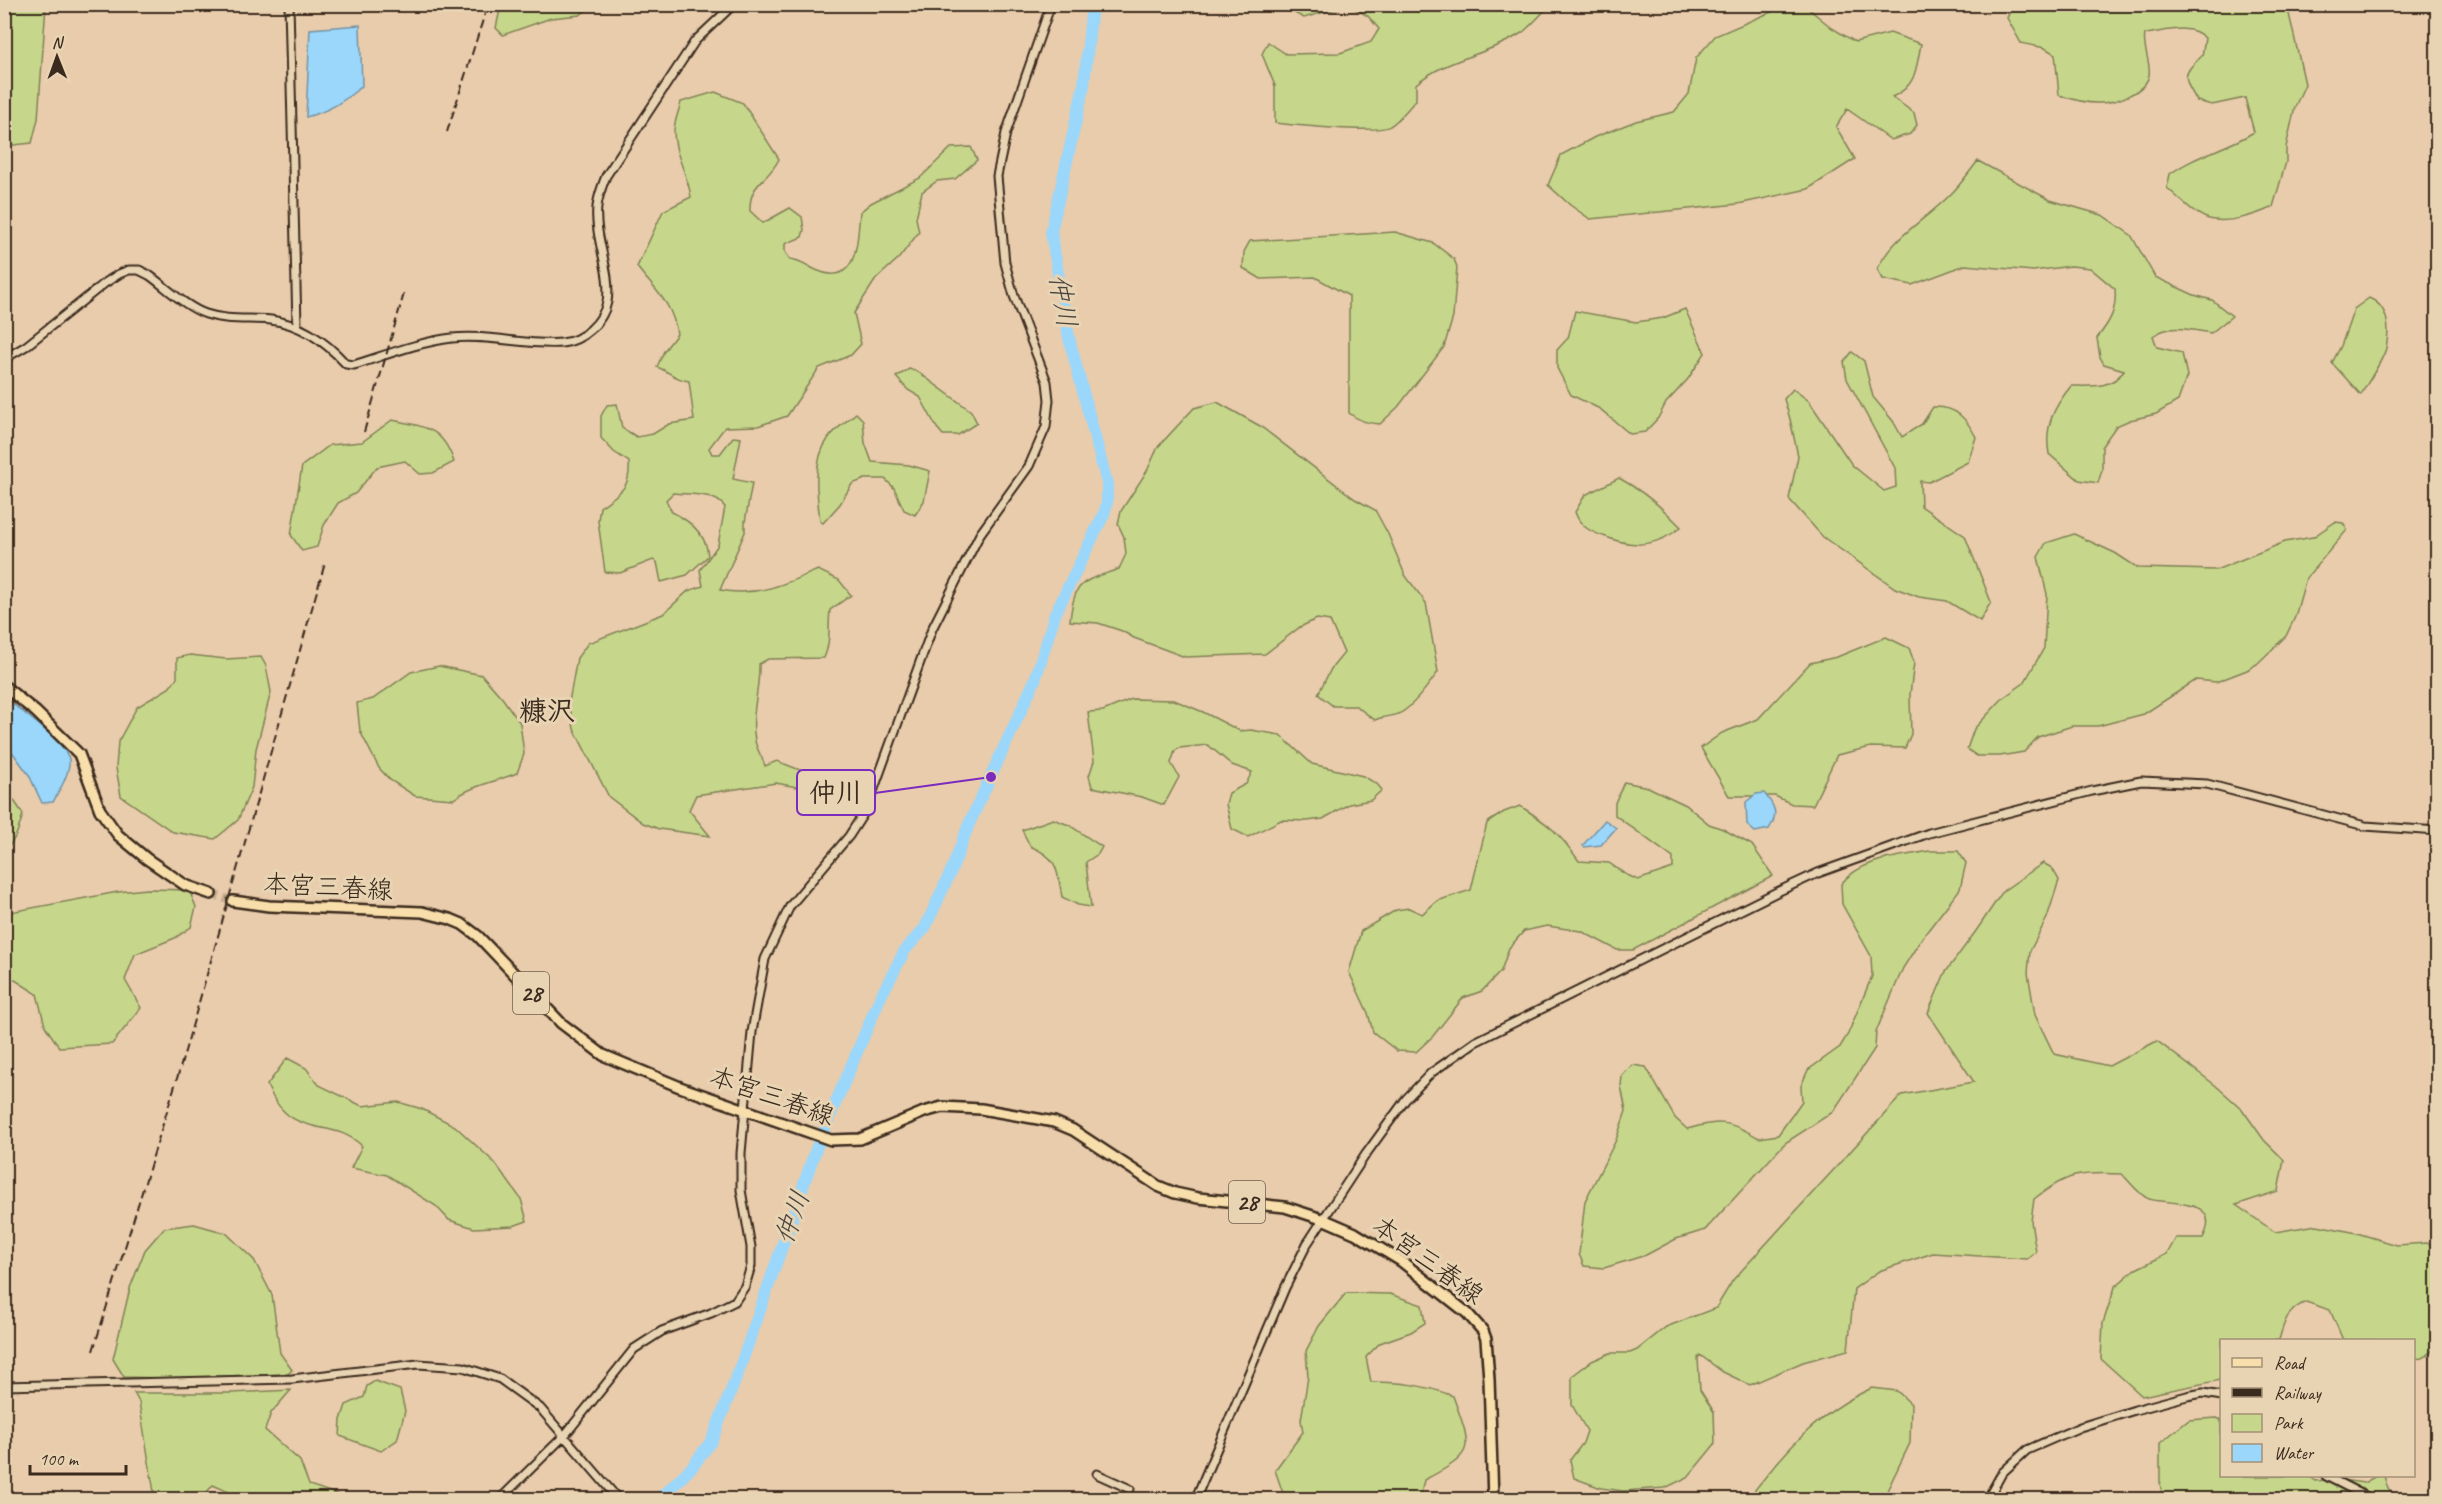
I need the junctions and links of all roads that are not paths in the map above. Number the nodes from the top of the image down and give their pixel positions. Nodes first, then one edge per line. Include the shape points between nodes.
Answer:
1 (289, 4) edge
2 (734, 4) edge
3 (1051, 4) edge
4 (297, 326) junction
5 (4, 359) edge
6 (4, 686) edge
7 (2438, 831) edge
8 (211, 894) tunnel mouth
9 (233, 901) tunnel mouth
10 (745, 1110) junction
11 (1325, 1220) junction
12 (4, 1386) edge
13 (2220, 1395) edge
14 (566, 1435) junction
15 (1097, 1474) dead end
16 (2328, 1477) edge
17 (1131, 1490) dead end
18 (499, 1500) edge
19 (619, 1500) edge
20 (1195, 1500) edge
21 (1493, 1500) edge
22 (1987, 1500) edge
23 (2373, 1500) edge

1 - 4 street
2 - 4 street via 689,50 606,176 597,215 607,300 596,324 582,336 561,343 451,338 354,365 346,364 336,352
3 - 10 street via 1006,133 997,176 1005,263 1047,382 1046,427 1029,466 980,534 932,629 867,808 849,836 790,906 772,941 757,994
4 - 5 street via 203,313 148,275 129,270 105,282
6 - 8 main road via 79,754 100,810 118,835 185,885
7 - 11 street via 2365,826 2207,784 2162,781 2125,783 2092,791 1950,827 1887,848 1777,892 1461,1050 1406,1099
9 - 10 main road, 本宮三春線 / 28 via 422,912 450,919 478,936 561,1023 603,1055
10 - 11 main road, 本宮三春線 / 28 via 831,1140 860,1139 942,1107 981,1109 1054,1122 1175,1193 1285,1207
10 - 14 street via 740,1169 751,1266 745,1286 735,1300 662,1331 634,1349
11 - 20 street via 1285,1288
11 - 21 main road, 本宮三春線 / 28 via 1382,1248 1480,1324 1487,1347
12 - 14 street via 292,1379 451,1365 500,1379 540,1408
13 - 22 street via 2195,1394 2135,1410 2080,1427 2027,1450 2002,1473
14 - 18 street
14 - 19 street
15 - 17 street
16 - 23 street

